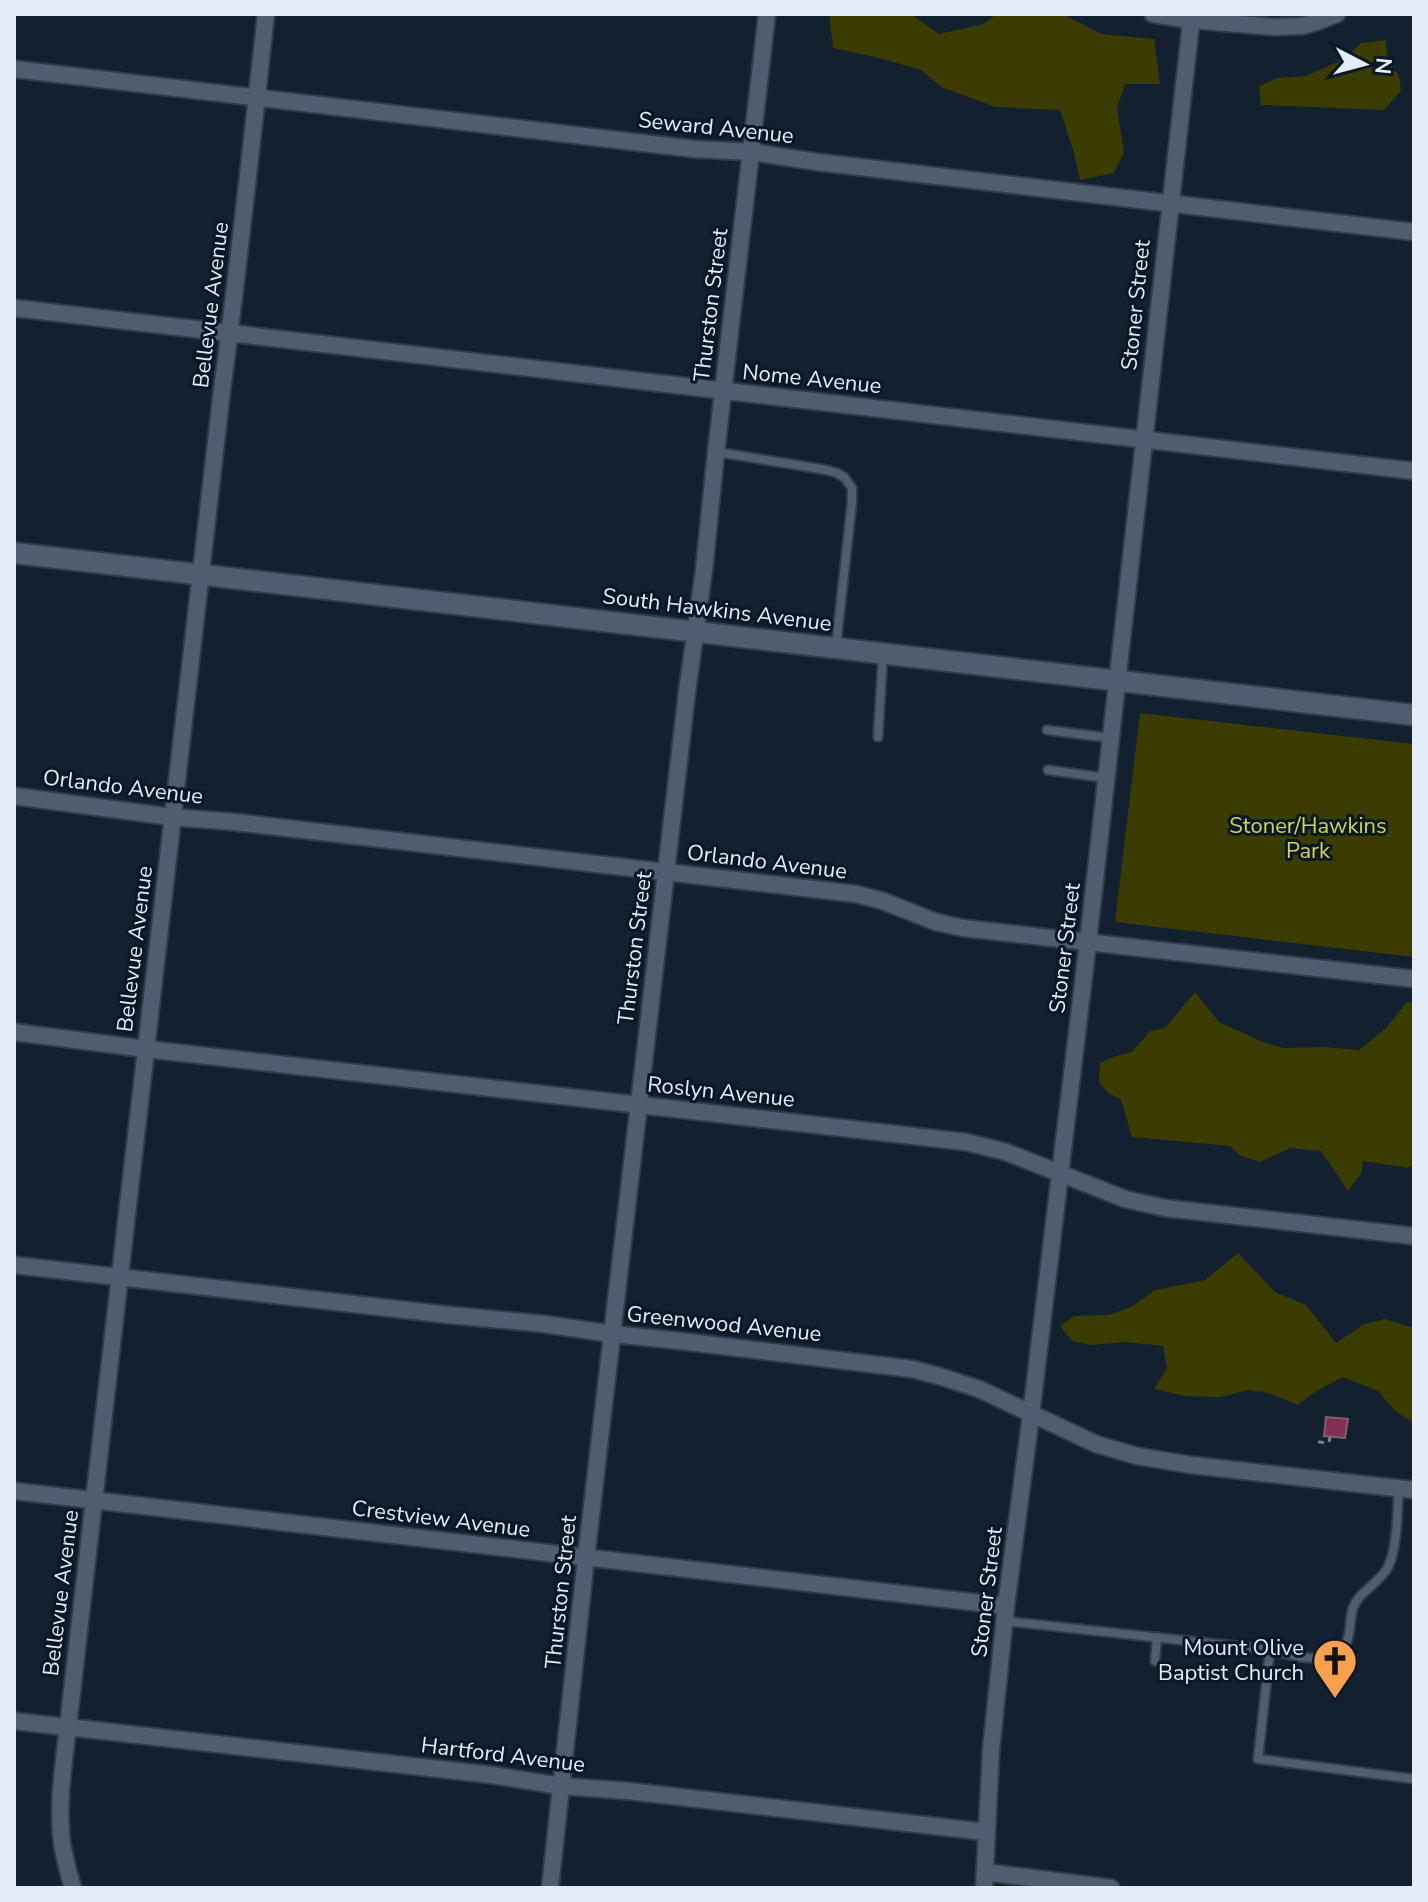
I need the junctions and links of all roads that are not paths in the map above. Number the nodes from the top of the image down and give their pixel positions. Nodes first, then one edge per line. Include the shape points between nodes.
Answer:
1 (266, 14) edge
2 (767, 14) edge
3 (1153, 14) edge
4 (1337, 14) edge
5 (1191, 17) edge
6 (14, 69) edge
7 (256, 97) junction
8 (752, 152) junction
9 (1169, 204) junction
10 (1414, 232) edge
11 (14, 308) edge
12 (230, 334) junction
13 (723, 391) junction
14 (1143, 441) junction
15 (716, 452) junction
16 (1414, 471) edge
17 (14, 553) edge
18 (201, 575) junction
19 (696, 631) junction
20 (836, 648) junction
21 (883, 653) junction
22 (1116, 681) junction
23 (1414, 715) edge
24 (1047, 730) dead end
25 (878, 737) dead end
26 (1110, 738) junction
27 (1048, 770) dead end
28 (1106, 778) junction
29 (14, 796) edge
30 (172, 817) junction
31 (667, 872) junction
32 (1088, 942) junction
33 (1414, 979) edge
34 (14, 1032) edge
35 (146, 1049) junction
36 (638, 1105) junction
37 (1060, 1174) junction
38 (1414, 1236) edge
39 (14, 1265) edge
40 (119, 1277) junction
41 (612, 1334) junction
42 (1031, 1415) junction
43 (1406, 1489) edge
44 (14, 1491) edge
45 (94, 1500) junction
46 (586, 1558) junction
47 (1006, 1614) junction
48 (1157, 1637) junction
49 (1270, 1650) junction
50 (1155, 1661) dead end
51 (14, 1721) edge
52 (68, 1726) junction
53 (1414, 1779) edge
54 (561, 1786) junction
55 (986, 1832) junction
56 (985, 1880) edge
57 (73, 1888) edge
58 (550, 1888) edge
59 (1111, 1888) edge

1 - 7 street, Bellevue Avenue
2 - 8 street, Thurston Street
3 - 5 street
4 - 5 street via 1288,27
5 - 9 street, Stoner Street
6 - 7 street, Seward Avenue
7 - 8 street, Seward Avenue
7 - 12 street, Bellevue Avenue
8 - 9 street, Seward Avenue
8 - 13 street, Thurston Street
9 - 10 street, Seward Avenue
9 - 14 street, Stoner Street
11 - 12 street, Nome Avenue
12 - 13 street, Nome Avenue
12 - 18 street, Bellevue Avenue
13 - 14 street, Nome Avenue
13 - 15 street, Thurston Street
14 - 16 street, Nome Avenue
14 - 22 street, Stoner Street
15 - 19 street, Thurston Street
15 - 20 lane via 827,470 844,477 852,488
17 - 18 street, South Hawkins Avenue
18 - 19 street, South Hawkins Avenue
18 - 30 street, Bellevue Avenue
19 - 20 street, South Hawkins Avenue
19 - 31 street, Thurston Street
20 - 21 street, South Hawkins Avenue
21 - 22 street, South Hawkins Avenue
21 - 25 lane
22 - 23 street, South Hawkins Avenue
22 - 26 street, Stoner Street
24 - 26 lane
26 - 28 street, Stoner Street
27 - 28 lane
28 - 32 street, Stoner Street
29 - 30 street, Orlando Avenue
30 - 31 street, Orlando Avenue
30 - 35 street, Bellevue Avenue
31 - 32 street, Orlando Avenue via 856,894 963,928
31 - 36 street, Thurston Street
32 - 33 street, Orlando Avenue
32 - 37 street, Stoner Street
34 - 35 street, Roslyn Avenue
35 - 36 street, Roslyn Avenue
35 - 40 street, Bellevue Avenue
36 - 37 street, Roslyn Avenue via 966,1142
36 - 41 street, Thurston Street
37 - 38 street, Roslyn Avenue via 1165,1208
37 - 42 street, Stoner Street
39 - 40 street, Greenwood Avenue
40 - 41 street, Greenwood Avenue
40 - 45 street, Bellevue Avenue
41 - 42 street, Greenwood Avenue via 912,1369 979,1389
41 - 46 street, Thurston Street
42 - 43 street, Greenwood Avenue via 1137,1456
42 - 47 street, Stoner Street
43 - 49 lane via 1388,1568 1361,1595 1341,1650 1305,1657
44 - 45 street, Crestview Avenue
45 - 46 street, Crestview Avenue
45 - 52 street, Bellevue Avenue
46 - 47 street, Crestview Avenue
46 - 54 street, Thurston Street
47 - 48 lane
47 - 55 street, Stoner Street
48 - 49 lane
48 - 50 lane
49 - 53 lane via 1258,1759
51 - 52 street, Hartford Avenue
52 - 54 street, Hartford Avenue
52 - 57 street, Bellevue Avenue via 60,1807
54 - 55 street, Hartford Avenue
54 - 58 street, Thurston Street
55 - 56 street, Stoner Street
56 - 59 street

